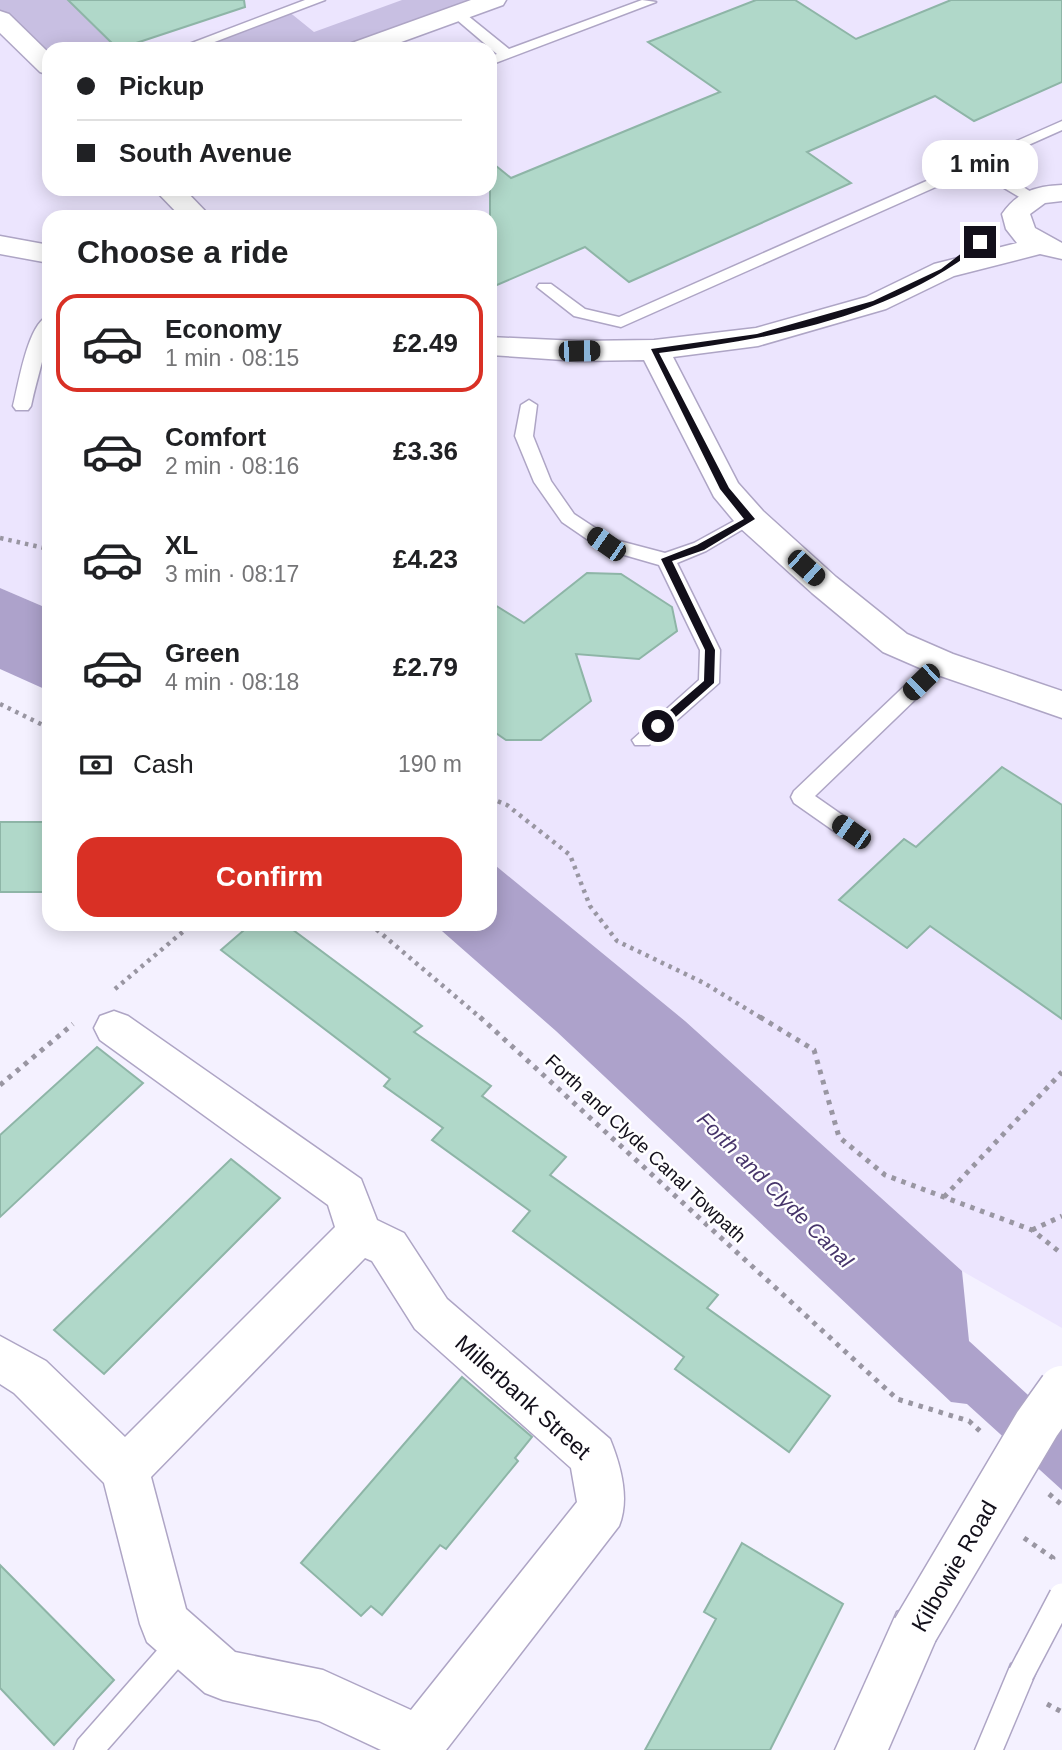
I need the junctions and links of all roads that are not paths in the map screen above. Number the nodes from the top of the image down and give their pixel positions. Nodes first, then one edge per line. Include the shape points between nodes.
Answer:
1 (318, 0) edge
2 (495, 0) edge
3 (649, 2) dead end
4 (457, 14) junction
5 (0, 19) edge
6 (210, 42) edge
7 (378, 42) edge
8 (491, 42) edge
9 (497, 47) edge
10 (507, 55) junction
11 (497, 59) edge
12 (42, 61) edge
13 (1062, 125) edge
14 (975, 164) junction
15 (1062, 193) edge
16 (174, 196) edge
17 (1023, 206) junction
18 (190, 210) edge
19 (0, 245) edge
20 (1052, 248) edge
21 (42, 253) edge
22 (944, 270) junction
23 (545, 287) dead end
24 (42, 335) edge
25 (497, 346) edge
26 (654, 351) junction
27 (529, 405) dead end
28 (22, 406) dead end
29 (751, 519) junction
30 (666, 559) junction
31 (941, 663) junction
32 (1062, 705) edge
33 (642, 740) dead end
34 (851, 832) dead end
35 (114, 1028) dead end
36 (359, 1233) junction
37 (0, 1357) edge
38 (1062, 1389) edge
39 (125, 1469) junction
40 (1062, 1597) edge
41 (184, 1641) junction
42 (418, 1748) edge
43 (88, 1750) edge
44 (861, 1750) edge
45 (989, 1750) edge

1 - 6 lane
2 - 4 street
3 - 10 lane
4 - 7 street
4 - 8 lane
5 - 12 street
9 - 10 lane
10 - 11 lane
13 - 14 lane
14 - 17 lane
14 - 23 lane via 621,322 582,316
15 - 17 street
16 - 18 street
17 - 20 street via 1021,231
17 - 22 street
19 - 21 street
20 - 22 street
22 - 26 street via 876,303 758,337
24 - 28 lane
25 - 26 street
26 - 29 street via 725,489
27 - 30 lane via 524,436 543,482 568,518 606,544
29 - 30 lane via 701,547
29 - 31 street via 895,643
30 - 33 lane via 710,650 709,683
31 - 32 street
31 - 34 lane via 801,797
35 - 36 street via 346,1193
36 - 39 street
36 - 42 street, Millerbank Street via 388,1247 430,1314 593,1456 601,1495 602,1509
37 - 39 street via 30,1377
38 - 44 street, Kilbowie Road, bridge via 915,1630
39 - 41 street via 165,1624
40 - 45 lane, bridge via 1021,1674
41 - 42 street via 223,1675 323,1696 404,1734
41 - 43 lane

